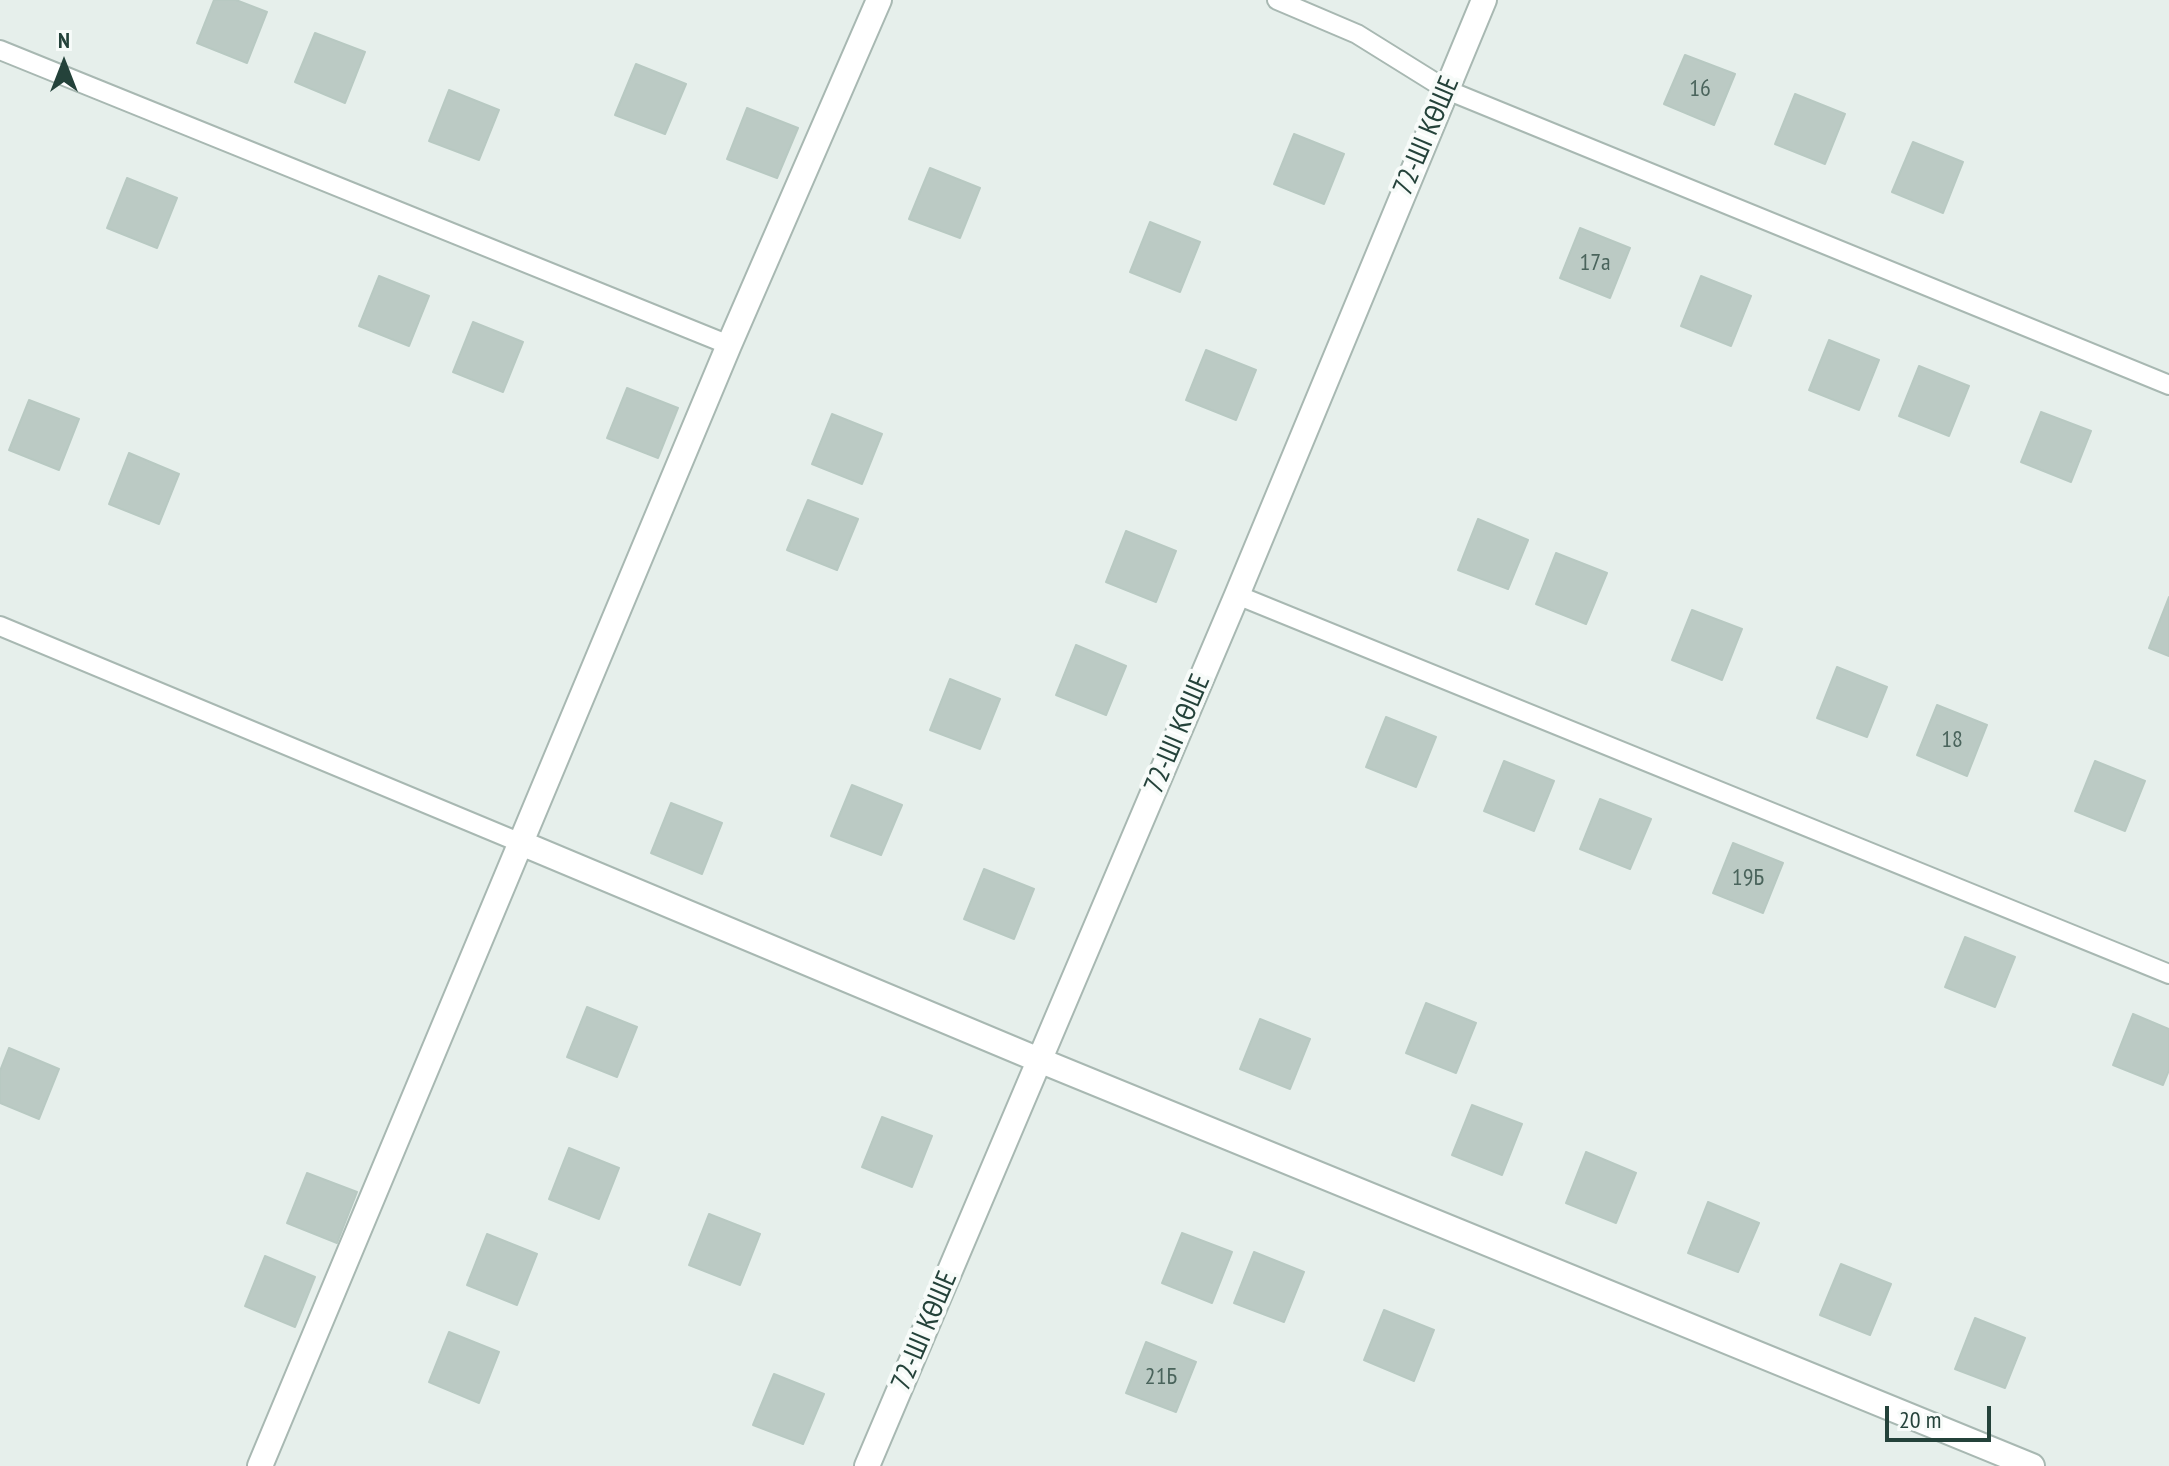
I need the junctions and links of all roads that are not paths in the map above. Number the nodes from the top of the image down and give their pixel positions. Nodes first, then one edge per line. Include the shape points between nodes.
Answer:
1 (879, 0) edge
2 (1277, 0) edge
3 (1484, 0) edge
4 (0, 50) edge
5 (1447, 90) junction
6 (729, 345) junction
7 (2169, 385) edge
8 (1237, 595) junction
9 (0, 626) edge
10 (521, 843) junction
11 (2169, 974) edge
12 (1039, 1060) junction
13 (260, 1466) edge
14 (867, 1466) edge
15 (2032, 1466) edge

1 - 6 street
2 - 5 lane via 1357,34
3 - 5 street, 72-ШІ КӨШЕ
4 - 6 lane
5 - 7 lane
5 - 8 street, 72-ШІ КӨШЕ
6 - 10 street
8 - 11 lane
8 - 12 street, 72-ШІ КӨШЕ
9 - 10 lane
10 - 12 street
10 - 13 street
12 - 14 street, 72-ШІ КӨШЕ
12 - 15 street

